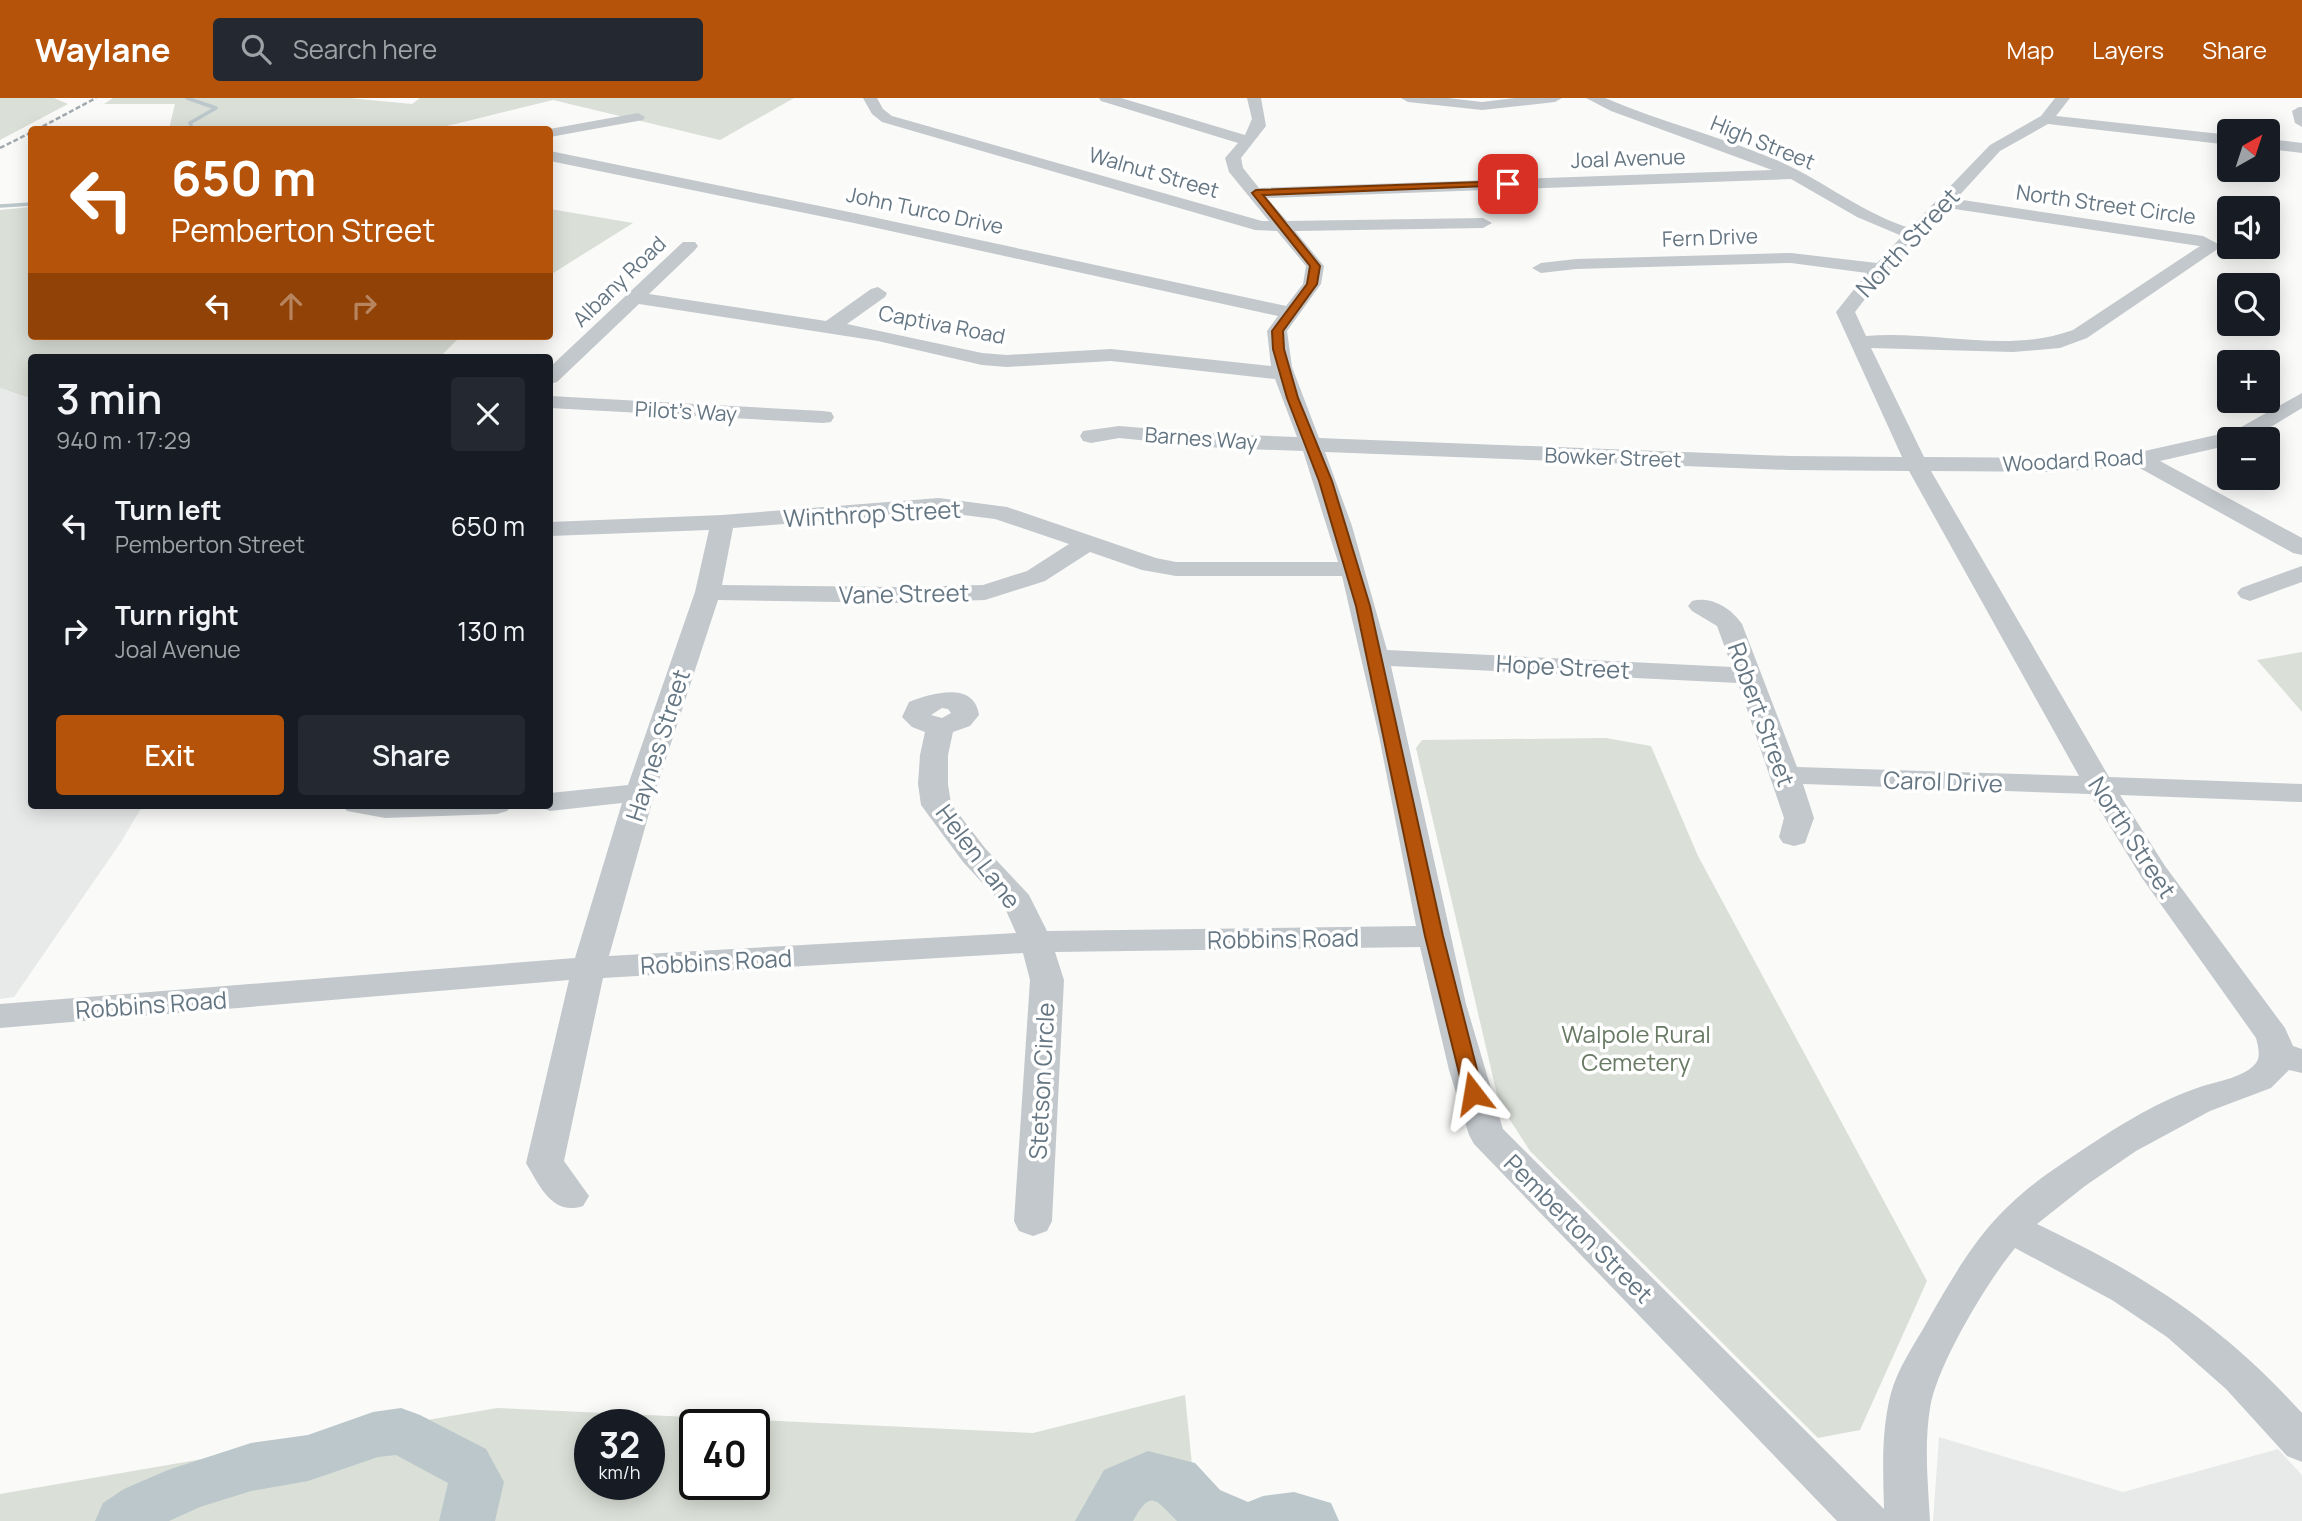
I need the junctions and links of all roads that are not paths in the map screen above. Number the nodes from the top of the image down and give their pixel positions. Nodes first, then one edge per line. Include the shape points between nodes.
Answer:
1 (870, 98) edge
2 (1106, 98) edge
3 (1254, 98) edge
4 (1408, 98) edge
5 (1555, 98) edge
6 (1593, 98) edge
7 (2054, 108) edge
8 (638, 117) dead end
9 (553, 131) edge
10 (2217, 138) edge
11 (1248, 141) junction
12 (2280, 145) edge
13 (2302, 148) edge
14 (553, 157) edge
15 (1793, 174) junction
16 (1256, 193) junction
17 (1944, 202) junction
18 (1483, 223) dead end
19 (1284, 227) junction
20 (1912, 234) junction
21 (689, 246) dead end
22 (1541, 268) dead end
23 (1880, 270) junction
24 (878, 293) dead end
25 (635, 298) junction
26 (1290, 313) junction
27 (831, 327) junction
28 (1858, 343) junction
29 (1284, 373) junction
30 (553, 375) edge
31 (2302, 399) edge
32 (553, 402) edge
33 (823, 417) dead end
34 (1091, 436) dead end
35 (1311, 444) junction
36 (2140, 459) junction
37 (1916, 464) junction
38 (722, 522) junction
39 (553, 529) edge
40 (1087, 543) junction
41 (2302, 548) edge
42 (1353, 569) junction
43 (2302, 573) edge
44 (708, 592) junction
45 (2250, 593) dead end
46 (1701, 606) dead end
47 (1376, 657) junction
48 (1750, 676) junction
49 (941, 726) dead end
50 (1786, 775) junction
51 (2099, 786) junction
52 (640, 792) junction
53 (2302, 793) edge
54 (553, 802) edge
55 (1794, 837) dead end
56 (1434, 936) junction
57 (1036, 942) junction
58 (589, 968) junction
59 (0, 1016) edge
60 (2289, 1058) edge
61 (570, 1196) dead end
62 (1032, 1221) dead end
63 (2009, 1227) junction
64 (2302, 1443) edge
65 (1867, 1521) edge
66 (1908, 1521) edge

1 - 19 street, Walnut Street via 883,117 898,123 1256,225
2 - 11 street
3 - 11 street, Pemberton Street via 1260,118 1258,135
4 - 5 street via 1482,106
6 - 15 street, High Street
7 - 10 street
7 - 17 street, North Street via 1995,148
8 - 9 street
11 - 16 street, Pemberton Street via 1233,158 1235,169
12 - 13 street
14 - 26 street, John Turco Drive
15 - 16 street, Joal Avenue
15 - 20 street, High Street via 1883,224
16 - 19 street, Pemberton Street
17 - 20 street, North Street
17 - 28 street, North Street Circle via 2213,246 2080,334 2053,344
18 - 19 street, Walnut Street
19 - 26 street, Pemberton Street via 1315,266 1312,284
20 - 23 street, North Street
21 - 25 street, Albany Road
22 - 23 street, Fern Drive via 1791,258
23 - 28 street, North Street via 1845,312
24 - 27 street
25 - 27 street, Captiva Road
25 - 30 street, Albany Road
26 - 29 street, Pemberton Street via 1278,331
27 - 29 street, Captiva Road via 982,359 1111,355
28 - 37 street, North Street
29 - 35 street, Pemberton Street
31 - 36 street, Woodard Road via 2241,436
32 - 33 street, Pilot's Way
34 - 35 street, Barnes Way via 1119,432
35 - 37 street, Bowker Street
35 - 42 street, Pemberton Street
36 - 37 street, Woodard Road via 2055,465
36 - 41 street
37 - 51 street, North Street
38 - 39 street, Winthrop Street
38 - 40 street, Winthrop Street via 939,505 999,512
38 - 44 street, Haynes Street
40 - 42 street, Winthrop Street via 1176,569
40 - 44 street, Vane Street via 1036,576 985,592
42 - 47 street, Pemberton Street
43 - 45 street
44 - 52 street, Haynes Street
46 - 48 street, Robert Street via 1722,615 1729,624
47 - 48 street, Hope Street
47 - 56 street, Pemberton Street
48 - 50 street, Robert Street
49 - 57 street, Helen Lane via 934,755 936,805 1018,902
50 - 51 street, Carol Drive
50 - 55 street, Robert Street via 1799,818
51 - 53 street, Carol Drive
51 - 60 street, North Street via 2153,871
52 - 54 street
52 - 58 street, Haynes Street
56 - 57 street, Robbins Road
56 - 65 street, Pemberton Street via 1487,1135
57 - 58 street, Robbins Road
57 - 62 street, Stetson Circle via 1047,980
58 - 59 street, Robbins Road
58 - 61 street, Haynes Street via 545,1163
60 - 63 street, North Street via 2262,1077 2196,1102 2138,1135 2071,1176
63 - 64 street via 2099,1271 2149,1302 2232,1367
63 - 66 street, North Street via 1971,1277 1923,1364 1912,1394 1905,1446

